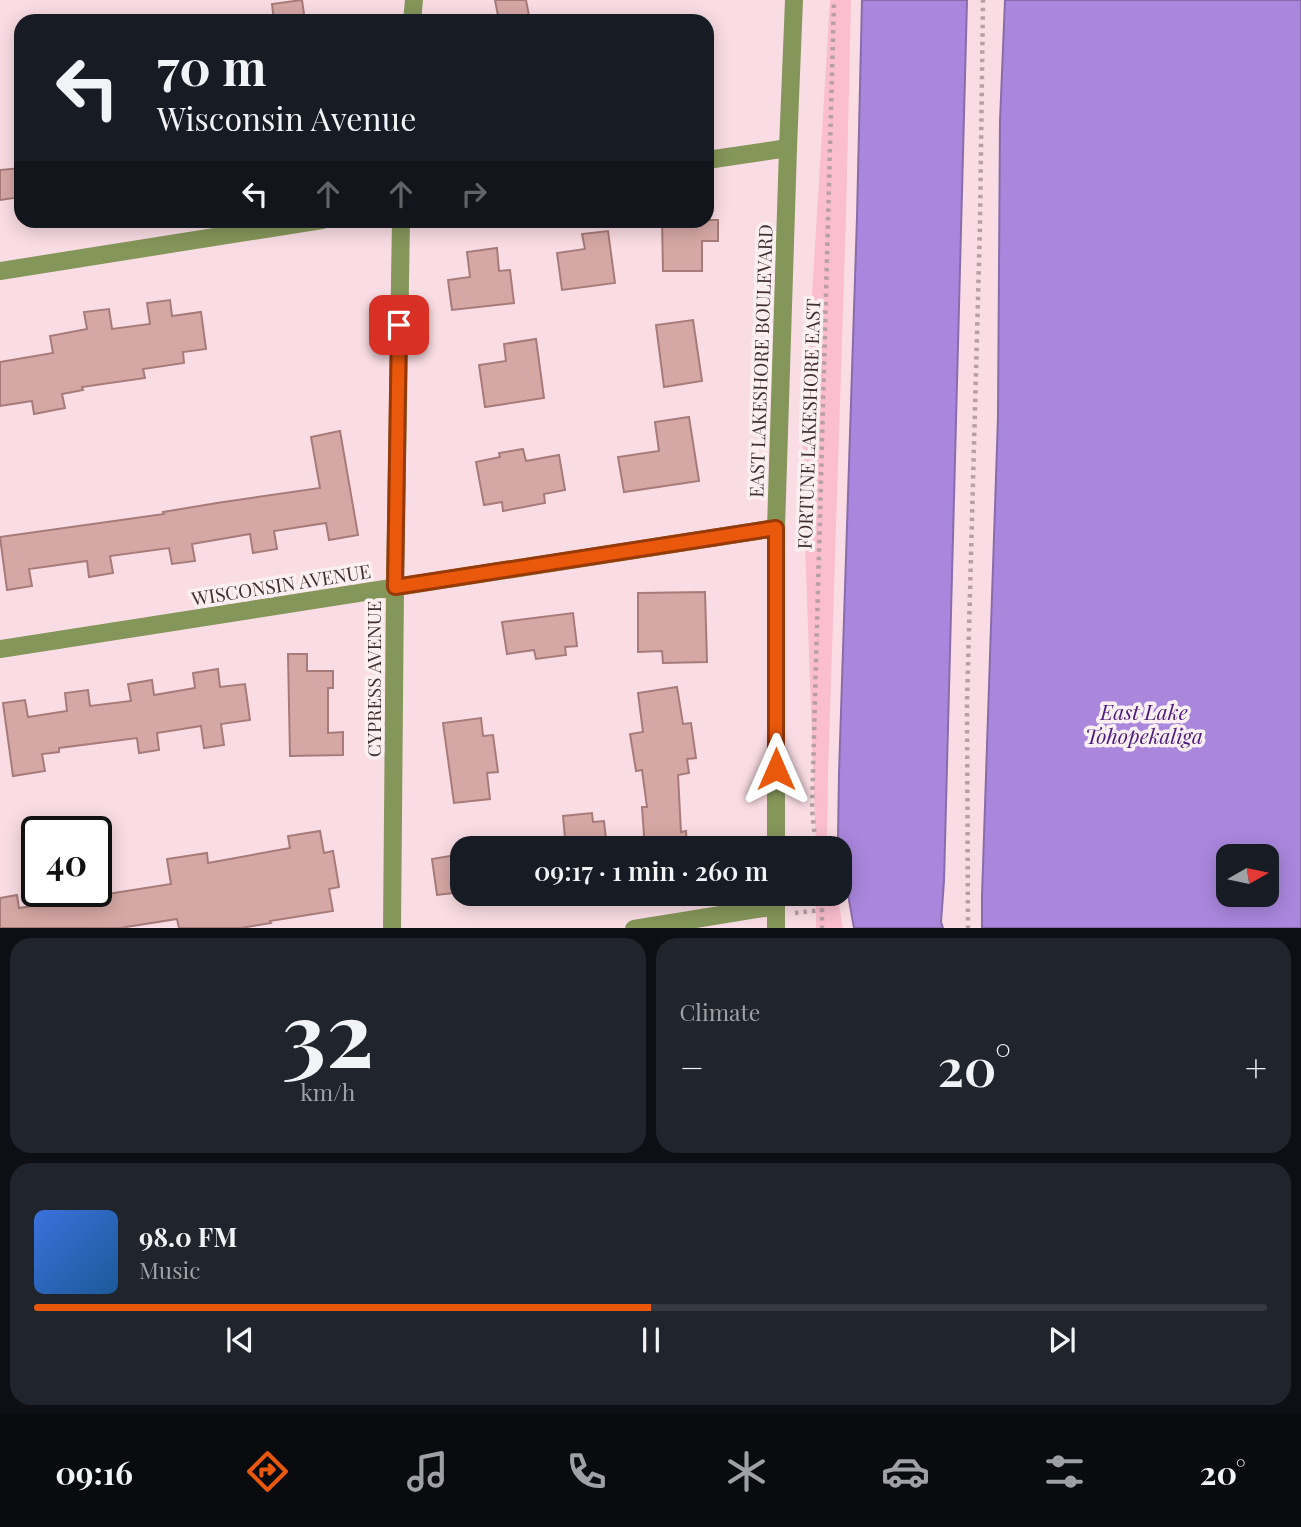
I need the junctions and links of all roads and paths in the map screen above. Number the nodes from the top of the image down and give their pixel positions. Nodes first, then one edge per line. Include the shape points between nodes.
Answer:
1 (794, 0) edge
2 (834, 0) edge
3 (983, 0) edge
4 (788, 148) junction
5 (714, 159) edge
6 (271, 228) edge
7 (401, 228) edge
8 (0, 271) edge
9 (776, 528) junction
10 (395, 587) junction
11 (0, 649) edge
12 (776, 836) edge
13 (815, 836) edge
14 (747, 906) edge
15 (776, 906) edge
16 (822, 906) edge
17 (392, 928) edge
18 (639, 928) edge
19 (776, 928) edge
20 (822, 928) edge
21 (968, 928) edge

1 - 4 street, EAST LAKESHORE BOULEVARD
2 - 13 path, FORTUNE LAKESHORE EAST
3 - 21 path via 967,703
4 - 5 street
4 - 9 street, EAST LAKESHORE BOULEVARD
6 - 8 street
7 - 10 street, CYPRESS AVENUE
9 - 10 street, WISCONSIN AVENUE
9 - 12 street, EAST LAKESHORE BOULEVARD
10 - 11 street, WISCONSIN AVENUE
10 - 17 street, CYPRESS AVENUE
14 - 18 street
15 - 19 street
16 - 20 path

